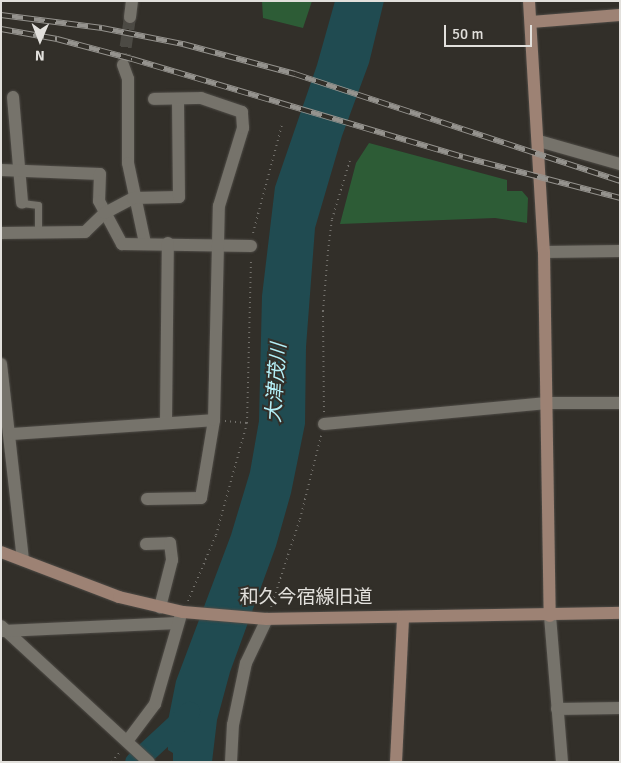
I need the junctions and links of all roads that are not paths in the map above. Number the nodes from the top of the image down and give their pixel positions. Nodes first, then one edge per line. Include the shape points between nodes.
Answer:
1 (132, 1) edge
2 (529, 1) edge
3 (620, 15) edge
4 (130, 17) tunnel mouth
5 (531, 22) junction
6 (123, 65) tunnel mouth
7 (13, 97) dead end
8 (154, 99) dead end
9 (178, 99) junction
10 (539, 141) junction
11 (620, 164) edge
12 (1, 170) edge
13 (20, 170) junction
14 (133, 198) junction
15 (22, 203) joint
16 (105, 212) junction
17 (1, 233) edge
18 (38, 233) junction
19 (146, 243) junction
20 (168, 243) junction
21 (219, 246) junction
22 (251, 246) road end
23 (620, 251) edge
24 (544, 252) junction
25 (1, 364) edge
26 (547, 403) junction
27 (620, 403) edge
28 (214, 420) junction
29 (166, 421) junction
30 (324, 424) road end
31 (11, 434) junction
32 (147, 499) dead end
33 (146, 544) dead end
34 (1, 552) edge
35 (23, 560) junction
36 (160, 607) junction
37 (620, 614) edge
38 (550, 616) junction
39 (403, 617) junction
40 (180, 618) junction
41 (268, 619) junction
42 (3, 630) edge
43 (620, 708) edge
44 (557, 709) junction
45 (128, 740) junction
46 (148, 762) edge
47 (231, 762) edge
48 (396, 762) edge
49 (562, 762) edge

1 - 4 street
2 - 5 street
3 - 5 street
5 - 10 street
6 - 14 street via 128,79 128,163
7 - 13 street
8 - 9 street
9 - 14 street via 179,198
9 - 21 street via 201,98 242,112 243,128 218,206
10 - 11 street
10 - 24 street
12 - 13 street
13 - 15 street
13 - 16 street via 100,174 99,201
14 - 16 street
14 - 19 street
15 - 18 lane via 38,205
16 - 18 street via 85,232
16 - 19 street via 122,244
17 - 18 street
19 - 20 street
20 - 21 street
20 - 29 street
21 - 22 street
21 - 28 street
23 - 24 street
24 - 26 street
25 - 31 street
26 - 27 street
26 - 30 street
26 - 38 street
28 - 29 street
28 - 32 street via 201,498
29 - 31 street
31 - 35 street
33 - 36 street via 170,543 172,560
34 - 35 street, 和久今宿線旧道
35 - 36 street, 和久今宿線旧道 via 119,597
36 - 40 street, 和久今宿線旧道
37 - 38 street, 和久今宿線旧道
38 - 39 street, 和久今宿線旧道
38 - 44 street
39 - 41 street, 和久今宿線旧道
39 - 48 street
40 - 41 street, 和久今宿線旧道
40 - 42 street
40 - 45 street via 155,704
41 - 47 street via 246,663 233,725
42 - 45 street
43 - 44 street
44 - 49 street
45 - 46 street

